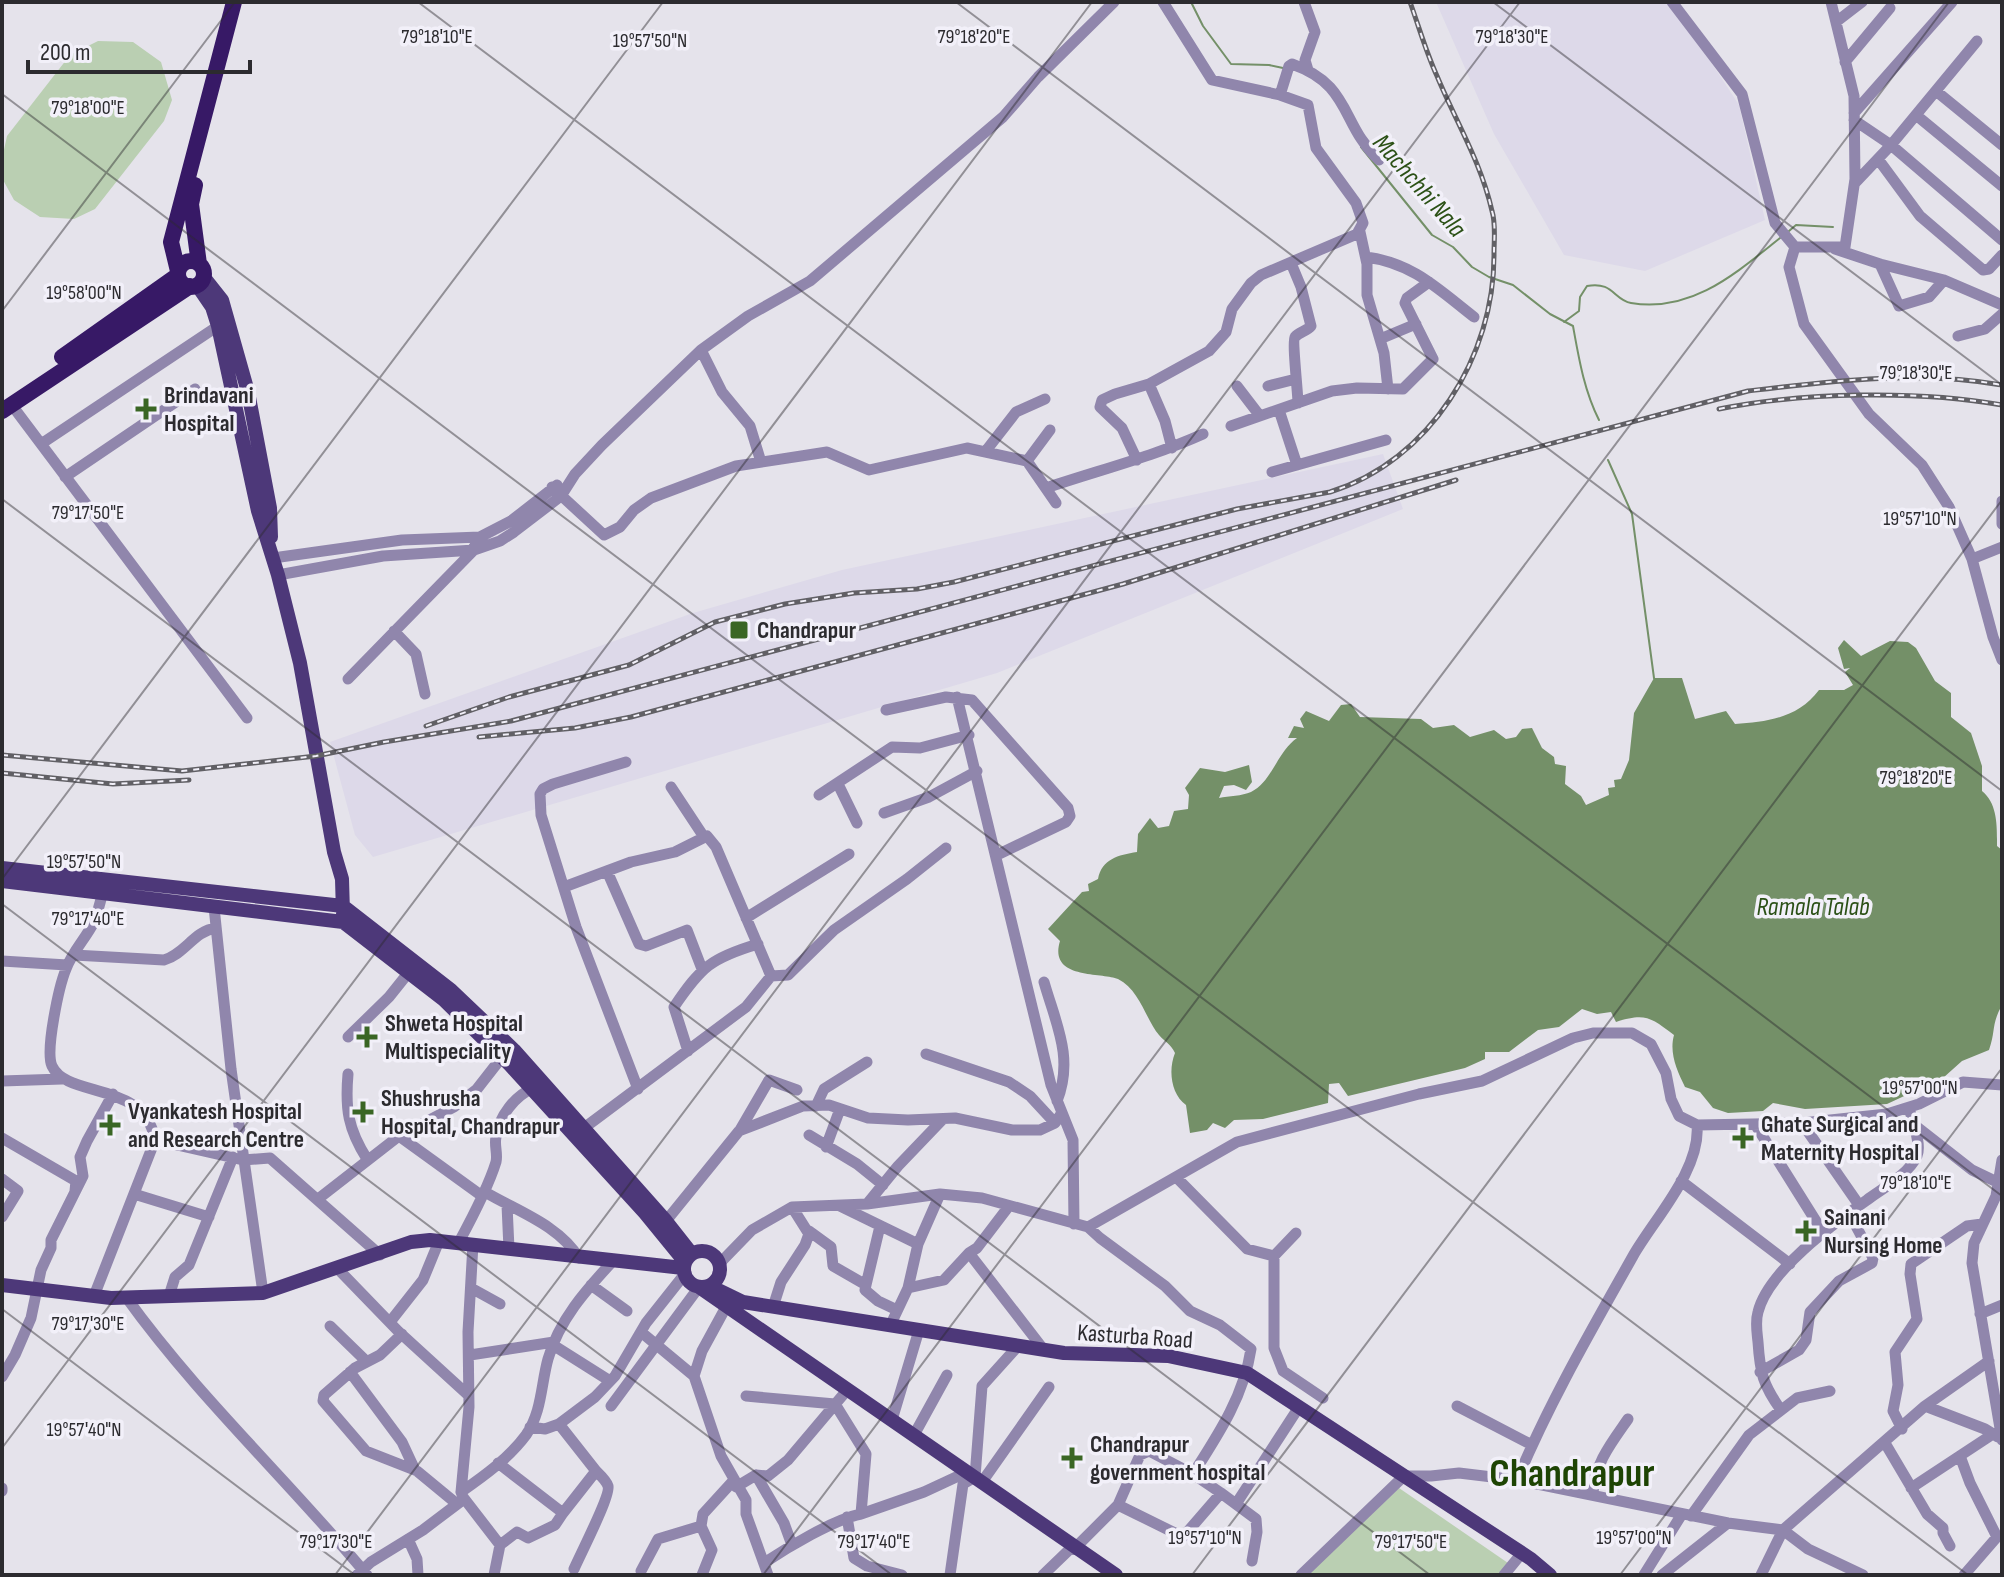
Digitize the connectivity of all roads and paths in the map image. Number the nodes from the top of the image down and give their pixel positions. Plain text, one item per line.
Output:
1 (234, 2) edge
2 (245, 2) edge
3 (1114, 2) edge
4 (1163, 2) edge
5 (1304, 2) edge
6 (1672, 2) edge
7 (1831, 2) edge
8 (1862, 2) edge
9 (1952, 2) edge
10 (1890, 8) dead end
11 (1836, 22) junction
12 (1977, 41) dead end
13 (1845, 62) junction
14 (1308, 70) junction
15 (1936, 91) junction
16 (1280, 95) junction
17 (1916, 115) junction
18 (1854, 117) junction
19 (1891, 145) junction
20 (2002, 145) edge
21 (1878, 159) junction
22 (1379, 160) dead end
23 (1855, 183) junction
24 (2002, 186) edge
25 (1360, 232) junction
26 (2002, 240) edge
27 (1795, 247) junction
28 (1831, 248) junction
29 (2002, 255) edge
30 (1366, 257) junction
31 (1291, 263) junction
32 (1880, 264) junction
33 (191, 276) junction
34 (1944, 280) junction
35 (1429, 282) junction
36 (2002, 305) edge
37 (2002, 314) edge
38 (1474, 317) dead end
39 (1416, 324) junction
40 (218, 326) junction
41 (1958, 336) dead end
42 (1380, 339) junction
43 (701, 350) junction
44 (1296, 379) junction
45 (1149, 384) junction
46 (1237, 386) dead end
47 (1268, 386) dead end
48 (195, 389) dead end
49 (1388, 389) junction
50 (1045, 399) dead end
51 (1298, 403) junction
52 (4, 407) edge
53 (1279, 410) junction
54 (1260, 416) junction
55 (1231, 426) dead end
56 (1050, 430) dead end
57 (1203, 434) dead end
58 (1386, 440) dead end
59 (41, 444) junction
60 (1172, 448) junction
61 (985, 452) junction
62 (1137, 460) junction
63 (1027, 461) junction
64 (761, 462) junction
65 (1297, 465) junction
66 (1272, 472) dead end
67 (65, 477) junction
68 (1046, 488) junction
69 (556, 492) junction
70 (2002, 502) edge
71 (1056, 503) dead end
72 (2002, 524) edge
73 (474, 544) junction
74 (2002, 547) edge
75 (272, 556) junction
76 (1972, 559) junction
77 (278, 575) junction
78 (394, 631) junction
79 (1997, 634) edge
80 (2002, 660) edge
81 (348, 679) dead end
82 (425, 694) dead end
83 (957, 697) junction
84 (886, 710) dead end
85 (247, 718) dead end
86 (969, 735) junction
87 (626, 762) dead end
88 (977, 771) junction
89 (838, 784) junction
90 (671, 787) dead end
91 (819, 795) dead end
92 (884, 813) dead end
93 (857, 823) dead end
94 (704, 837) junction
95 (946, 848) dead end
96 (849, 854) dead end
97 (997, 855) junction
98 (2, 868) edge
99 (607, 871) junction
100 (2, 881) edge
101 (564, 887) junction
102 (206, 891) junction
103 (103, 892) junction
104 (209, 907) junction
105 (337, 913) junction
106 (746, 918) junction
107 (216, 928) junction
108 (758, 944) junction
109 (70, 960) junction
110 (2, 961) edge
111 (702, 969) junction
112 (409, 972) junction
113 (771, 976) junction
114 (1044, 982) dead end
115 (348, 1037) dead end
116 (688, 1051) junction
117 (926, 1054) dead end
118 (502, 1057) junction
119 (867, 1062) dead end
120 (348, 1074) dead end
121 (62, 1079) junction
122 (2, 1081) edge
123 (2002, 1085) edge
124 (533, 1088) junction
125 (638, 1089) junction
126 (797, 1090) dead end
127 (113, 1094) junction
128 (1057, 1101) junction
129 (816, 1106) junction
130 (1909, 1108) junction
131 (840, 1109) junction
132 (1058, 1118) junction
133 (943, 1119) junction
134 (1802, 1123) junction
135 (1912, 1123) junction
136 (1755, 1124) junction
137 (1697, 1125) junction
138 (584, 1128) junction
139 (739, 1131) junction
140 (809, 1135) dead end
141 (399, 1136) junction
142 (2, 1138) edge
143 (155, 1140) junction
144 (826, 1147) junction
145 (238, 1158) junction
146 (367, 1159) junction
147 (2002, 1160) edge
148 (1176, 1177) junction
149 (2, 1179) edge
150 (1681, 1181) junction
151 (1997, 1182) junction
152 (883, 1185) junction
153 (75, 1191) junction
154 (134, 1194) junction
155 (483, 1194) junction
156 (940, 1194) junction
157 (318, 1199) junction
158 (867, 1204) junction
159 (507, 1205) junction
160 (839, 1205) junction
161 (1009, 1206) junction
162 (792, 1207) junction
163 (1991, 1207) junction
164 (1854, 1209) junction
165 (2002, 1214) edge
166 (2, 1217) edge
167 (209, 1217) junction
168 (666, 1221) junction
169 (1074, 1224) junction
170 (1982, 1224) junction
171 (880, 1226) junction
172 (1088, 1227) junction
173 (809, 1231) junction
174 (1296, 1233) dead end
175 (1824, 1234) junction
176 (439, 1241) junction
177 (466, 1243) junction
178 (918, 1244) junction
179 (509, 1249) junction
180 (969, 1253) junction
181 (380, 1255) junction
182 (1274, 1256) junction
183 (579, 1258) junction
184 (612, 1262) junction
185 (719, 1264) junction
186 (1790, 1264) junction
187 (686, 1265) junction
188 (337, 1268) junction
189 (2, 1285) edge
190 (591, 1285) junction
191 (866, 1285) junction
192 (704, 1286) junction
193 (38, 1288) junction
194 (471, 1288) junction
195 (908, 1288) junction
196 (263, 1293) junction
197 (94, 1296) junction
198 (169, 1296) junction
199 (126, 1297) junction
200 (500, 1304) dead end
201 (2002, 1305) edge
202 (726, 1307) junction
203 (773, 1307) junction
204 (897, 1310) junction
205 (627, 1311) dead end
206 (1980, 1314) junction
207 (390, 1322) junction
208 (330, 1326) dead end
209 (890, 1326) junction
210 (919, 1330) junction
211 (641, 1332) junction
212 (402, 1334) junction
213 (554, 1344) junction
214 (1018, 1346) junction
215 (656, 1347) junction
216 (1044, 1350) junction
217 (470, 1355) junction
218 (366, 1361) junction
219 (1989, 1361) junction
220 (3, 1372) edge
221 (350, 1372) junction
222 (1760, 1372) junction
223 (1247, 1373) junction
224 (947, 1375) dead end
225 (694, 1376) junction
226 (610, 1381) junction
227 (1049, 1387) dead end
228 (848, 1389) junction
229 (1830, 1391) dead end
230 (467, 1394) junction
231 (746, 1396) dead end
232 (1323, 1398) dead end
233 (835, 1404) junction
234 (611, 1406) dead end
235 (1457, 1406) dead end
236 (1925, 1406) junction
237 (1299, 1407) junction
238 (1781, 1410) junction
239 (1628, 1419) dead end
240 (892, 1420) junction
241 (559, 1424) junction
242 (530, 1427) junction
243 (1902, 1429) junction
244 (914, 1435) junction
245 (2000, 1438) edge
246 (1885, 1443) junction
247 (1532, 1445) junction
248 (1960, 1456) junction
249 (498, 1463) junction
250 (415, 1470) junction
251 (596, 1471) junction
252 (1193, 1474) junction
253 (756, 1475) junction
254 (1404, 1476) junction
255 (975, 1477) junction
256 (1517, 1480) junction
257 (735, 1484) junction
258 (1911, 1488) junction
259 (1221, 1493) junction
260 (1593, 1494) junction
261 (460, 1498) junction
262 (1236, 1504) junction
263 (1118, 1505) junction
264 (563, 1513) junction
265 (861, 1514) junction
266 (1686, 1515) junction
267 (847, 1517) junction
268 (1996, 1522) edge
269 (1728, 1523) junction
270 (701, 1526) junction
271 (1783, 1530) junction
272 (408, 1539) junction
273 (500, 1545) junction
274 (792, 1545) junction
275 (1950, 1546) dead end
276 (1078, 1549) junction
277 (1522, 1553) junction
278 (1252, 1561) dead end
279 (764, 1563) junction
280 (574, 1569) dead end
281 (1764, 1570) edge
282 (641, 1571) dead end
283 (362, 1573) edge
284 (418, 1575) edge
285 (494, 1575) edge
286 (702, 1575) edge
287 (768, 1575) edge
288 (902, 1575) edge
289 (950, 1575) edge
290 (1043, 1575) edge
291 (1116, 1575) edge
292 (1301, 1575) edge
293 (1504, 1575) edge
294 (1550, 1575) edge
295 (1644, 1575) edge
296 (1662, 1575) edge
297 (1775, 1575) edge
298 (1863, 1575) edge
299 (1964, 1575) edge

1 - 33 highway
2 - 33 highway
3 - 43 street
4 - 16 street
5 - 14 street
6 - 27 street
7 - 11 street
8 - 11 street
9 - 18 street
10 - 13 street
11 - 13 street
12 - 15 street
13 - 18 street
14 - 16 street
14 - 22 street
15 - 17 street
15 - 20 street
16 - 25 street
17 - 19 street
17 - 24 street
18 - 19 street
18 - 23 street
19 - 21 street
19 - 26 street
21 - 23 street
21 - 29 street
23 - 28 street
25 - 30 street
25 - 31 street
27 - 28 street
27 - 76 street
28 - 32 street
30 - 35 street
30 - 42 street
31 - 44 street
31 - 45 street
32 - 34 street
32 - 34 street
33 - 40 main road
33 - 52 highway
33 - 75 main road
34 - 36 street
35 - 38 street
35 - 39 street
37 - 41 street
39 - 42 street
39 - 49 street
40 - 59 street
40 - 75 main road
42 - 49 street
43 - 64 street
43 - 69 street
44 - 47 street
44 - 51 street
45 - 60 street
45 - 62 street
46 - 54 street
48 - 67 street
49 - 51 street
50 - 61 street
51 - 53 street
52 - 59 street
53 - 54 street
53 - 65 street
54 - 55 street
56 - 63 street
57 - 60 street
58 - 65 street
59 - 67 street
60 - 62 street
61 - 63 street
61 - 64 street
62 - 68 street
63 - 68 street
64 - 69 street
65 - 66 street
67 - 85 street
68 - 71 street
69 - 73 street
70 - 72 street
73 - 75 street
73 - 77 street
73 - 78 street
74 - 76 street
75 - 77 main road
76 - 79 street
77 - 105 main road
78 - 81 street
78 - 82 street
79 - 80 street
83 - 84 street
83 - 86 street
83 - 97 street
86 - 88 street
86 - 89 street
87 - 101 street
88 - 92 street
88 - 97 street
89 - 91 street
89 - 93 street
90 - 94 street
94 - 99 street
94 - 106 street
95 - 113 street
96 - 106 street
97 - 128 street
98 - 102 main road
99 - 101 street
99 - 111 street
100 - 103 main road
101 - 125 street
102 - 104 main road
102 - 105 main road
103 - 104 main road
103 - 109 street
104 - 105 main road
104 - 107 street
105 - 112 main road
105 - 138 main road
106 - 108 street
107 - 109 street
107 - 145 street
108 - 111 street
108 - 113 street
109 - 110 street
109 - 121 street
111 - 116 street
112 - 115 street
112 - 118 main road
113 - 116 street
114 - 128 street
116 - 125 street
117 - 132 street
118 - 124 main road
118 - 141 street
119 - 129 street
120 - 146 street
121 - 122 street
121 - 127 street
123 - 130 street
124 - 155 street
124 - 187 main road
125 - 138 street
126 - 139 street
127 - 143 street
127 - 153 street
128 - 132 street
129 - 131 street
129 - 139 street
130 - 134 street
130 - 135 street
131 - 133 street
131 - 144 street
132 - 133 street
132 - 169 street
133 - 152 street
134 - 136 street
134 - 164 street
135 - 151 street
135 - 164 street
136 - 137 street
136 - 175 street
137 - 148 street
137 - 150 street
138 - 168 main road
139 - 168 street
140 - 144 street
141 - 146 street
141 - 155 street
142 - 153 street
143 - 145 street
143 - 154 street
144 - 152 street
145 - 157 street
145 - 167 street
145 - 196 street
146 - 157 street
147 - 151 street
148 - 172 street
148 - 182 street
149 - 166 street
150 - 186 street
150 - 247 street
151 - 163 street
152 - 158 street
153 - 193 street
154 - 167 street
154 - 197 street
155 - 159 street
155 - 177 street
156 - 158 street
156 - 161 street
156 - 178 street
157 - 181 street
158 - 160 street
159 - 179 street
159 - 183 street
160 - 162 street
160 - 171 street
161 - 169 street
161 - 180 street
162 - 173 street
162 - 185 street
163 - 165 street
163 - 170 street
164 - 175 street
164 - 222 street
167 - 198 street
168 - 187 main road
169 - 172 street
170 - 206 street
170 - 243 street
171 - 178 street
171 - 191 street
172 - 223 street
173 - 191 street
173 - 203 street
174 - 182 street
175 - 186 street
176 - 177 main road
176 - 181 main road
176 - 207 street
177 - 179 main road
177 - 194 street
178 - 195 street
179 - 183 main road
180 - 195 street
180 - 216 street
181 - 188 main road
182 - 232 street
183 - 184 main road
184 - 187 main road
184 - 190 street
185 - 187 main road
185 - 192 main road
186 - 222 street
187 - 192 main road
187 - 211 street
188 - 196 main road
188 - 207 street
189 - 193 main road
190 - 205 street
190 - 213 street
191 - 204 street
192 - 202 main road
192 - 203 main road, Kasturba Road
192 - 215 street
193 - 197 main road
193 - 220 street
194 - 200 street
194 - 217 street
195 - 204 street
196 - 198 main road
197 - 199 main road
198 - 199 main road
199 - 283 street
201 - 206 street
202 - 225 street
202 - 228 main road
203 - 209 main road, Kasturba Road
204 - 209 street
206 - 219 street
207 - 212 street
208 - 218 street
209 - 210 main road, Kasturba Road
210 - 214 main road, Kasturba Road
210 - 240 street
211 - 215 street
211 - 226 street
212 - 218 street
212 - 230 street
213 - 217 street
213 - 226 street
213 - 242 street
214 - 216 main road, Kasturba Road
214 - 255 street
215 - 225 street
215 - 234 street
216 - 223 main road, Kasturba Road
217 - 230 street
218 - 221 street
219 - 236 street
219 - 245 street
221 - 250 street
221 - 250 street
222 - 238 street
223 - 237 main road, Kasturba Road
223 - 252 street
224 - 244 street
225 - 257 street
226 - 241 street
227 - 255 street
228 - 233 street
228 - 240 main road
229 - 238 street
230 - 261 street
231 - 233 street
233 - 253 street
233 - 265 street
235 - 247 street
236 - 243 street
236 - 245 street
237 - 254 main road, Kasturba Road
237 - 262 street
238 - 266 street
239 - 260 street
240 - 244 main road
241 - 242 street
241 - 251 street
242 - 249 street
243 - 246 street
244 - 255 main road
245 - 248 street
246 - 258 street
246 - 271 street
247 - 256 street
248 - 258 street
248 - 268 street
249 - 261 street
249 - 264 street
250 - 261 street
251 - 264 street
251 - 280 street
252 - 259 street
252 - 263 street
253 - 257 street
253 - 274 street
254 - 256 street
254 - 277 main road, Kasturba Road
254 - 292 street
255 - 265 street
255 - 276 main road
255 - 289 street
256 - 260 street
257 - 270 street
257 - 279 street
258 - 275 street
259 - 262 street
259 - 263 street
260 - 266 street
261 - 272 street
261 - 273 street
262 - 278 street
263 - 276 street
264 - 273 street
265 - 267 street
266 - 269 street
266 - 295 street
267 - 274 street
267 - 288 street
268 - 299 street
269 - 271 street
269 - 296 street
270 - 282 street
270 - 286 street
271 - 281 street
271 - 298 street
272 - 283 street
272 - 284 street
273 - 285 street
274 - 279 street
276 - 290 street
276 - 291 main road
277 - 293 street
277 - 294 main road, Kasturba Road
279 - 287 street
281 - 297 street

